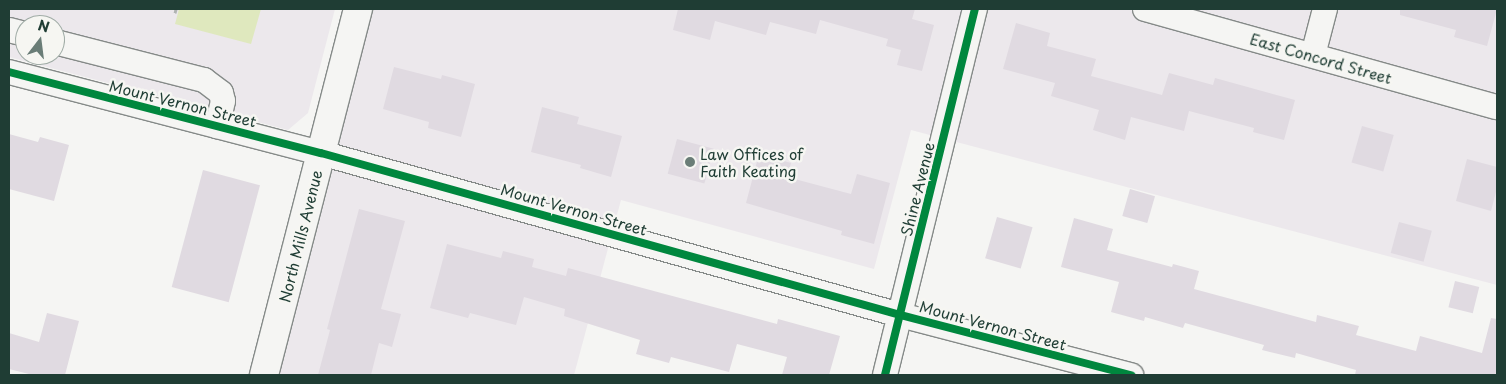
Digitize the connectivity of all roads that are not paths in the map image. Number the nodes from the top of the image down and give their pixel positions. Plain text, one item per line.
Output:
1 (358, 9) edge
2 (975, 9) edge
3 (1145, 9) edge
4 (1325, 9) edge
5 (65, 45) edge
6 (1312, 55) junction
7 (9, 72) edge
8 (1497, 107) edge
9 (217, 126) junction
10 (321, 153) junction
11 (900, 315) junction
12 (264, 375) edge
13 (885, 375) edge
14 (1131, 375) edge

1 - 10 main road, North Mills Avenue
2 - 11 street, Shine Avenue
3 - 6 street, East Concord Street
4 - 6 street
5 - 9 street
6 - 8 street, East Concord Street
7 - 9 street, Mount Vernon Street
9 - 10 street, Mount Vernon Street
10 - 11 street, Mount Vernon Street
10 - 12 main road, North Mills Avenue
11 - 13 street, Shine Avenue
11 - 14 street, Mount Vernon Street

